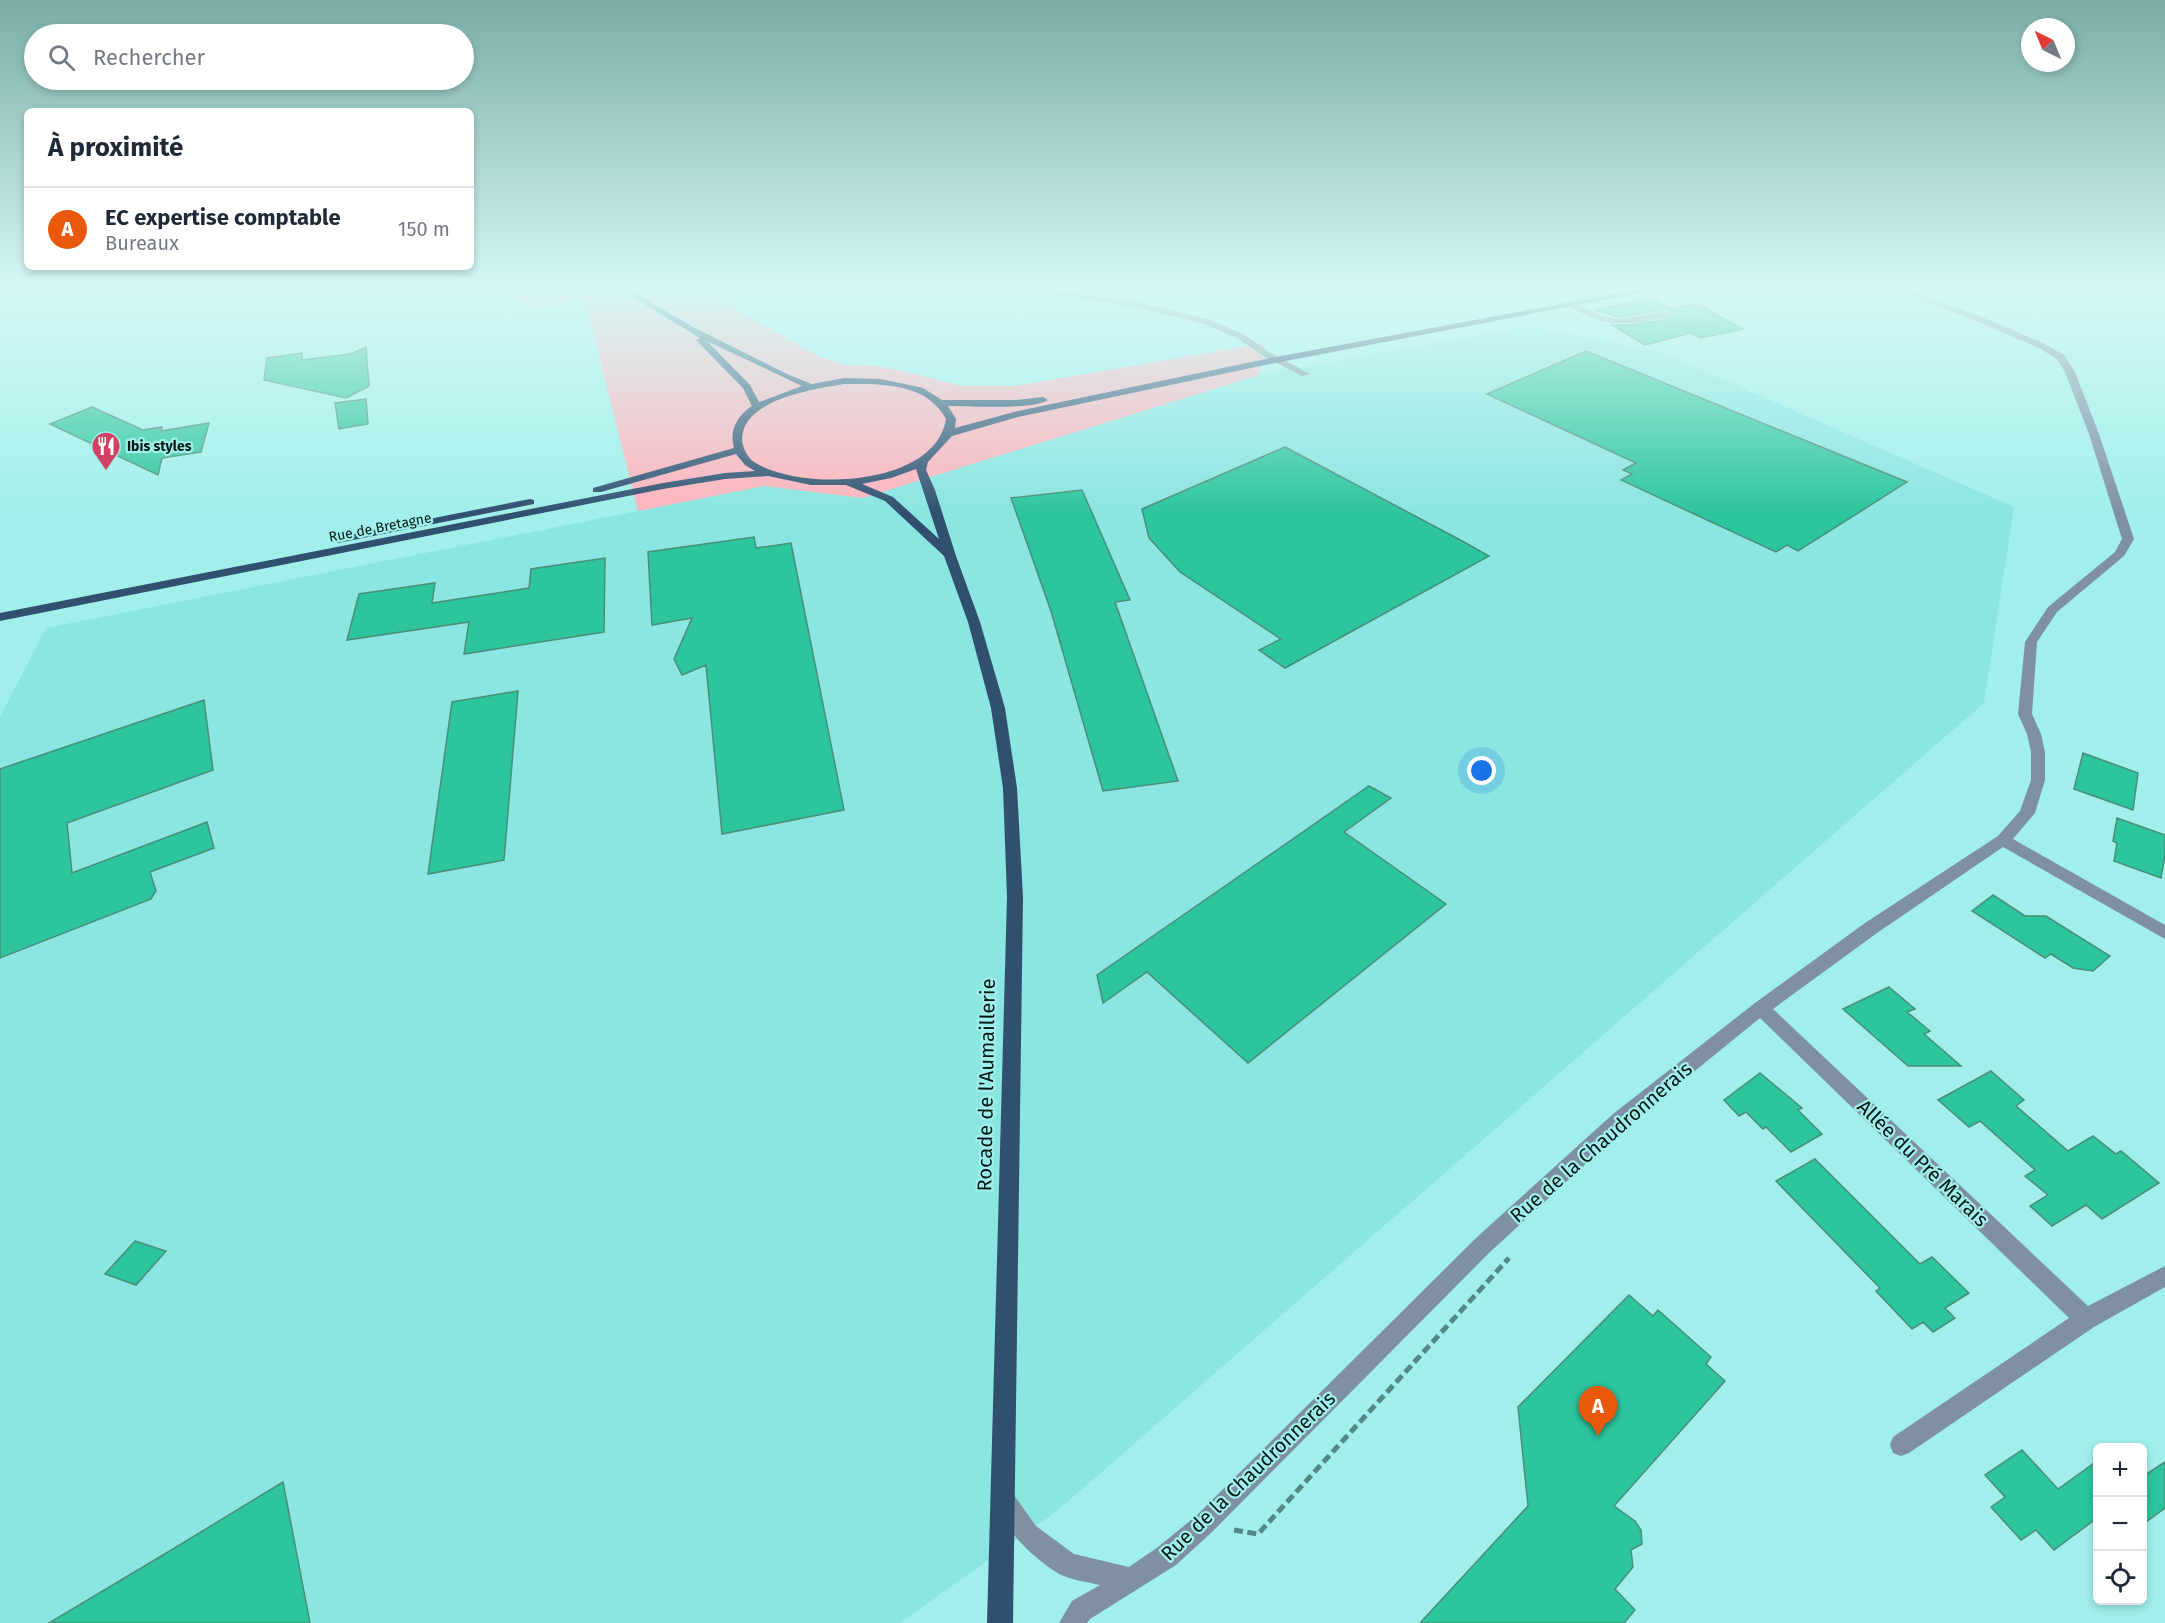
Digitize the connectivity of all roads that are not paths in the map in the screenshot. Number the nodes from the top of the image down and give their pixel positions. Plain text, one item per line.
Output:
1 (723, 363) edge
2 (757, 363) edge
3 (1259, 363) edge
4 (1284, 363) edge
5 (2064, 363) edge
6 (1305, 374) dead end
7 (1197, 376) junction
8 (810, 386) junction
9 (941, 403) junction
10 (757, 407) junction
11 (948, 434) junction
12 (738, 450) junction
13 (923, 460) junction
14 (768, 473) junction
15 (849, 482) junction
16 (950, 555) junction
17 (0, 608) edge
18 (0, 617) edge
19 (2003, 840) junction
20 (2165, 933) edge
21 (1761, 1008) junction
22 (2165, 1276) edge
23 (2086, 1319) junction
24 (1901, 1445) dead end
25 (1003, 1499) junction
26 (1131, 1581) junction
27 (1000, 1623) edge
28 (1072, 1623) edge

1 - 10 main road
2 - 8 main road
3 - 7 main road
4 - 6 street
5 - 19 street, Rue de la Chaudronnerais
7 - 9 main road
7 - 11 main road
8 - 9 main road
8 - 10 main road
9 - 11 main road
10 - 12 main road
11 - 13 main road
12 - 14 main road
12 - 17 main road, Rue de Bretagne
13 - 15 main road
13 - 16 main road, Rocade de l'Aumaillerie
14 - 15 main road
14 - 18 main road, Rue de Bretagne
15 - 16 main road, Rocade de l'Aumaillerie
16 - 25 main road, Rocade de l'Aumaillerie
19 - 20 street
19 - 21 street, Rue de la Chaudronnerais
21 - 23 street, Allée du Pré Marais
21 - 26 street, Rue de la Chaudronnerais
22 - 23 street
23 - 24 street
25 - 26 street
25 - 27 main road, Rocade de l'Aumaillerie
26 - 28 street, Rue de la Chaudronnerais

